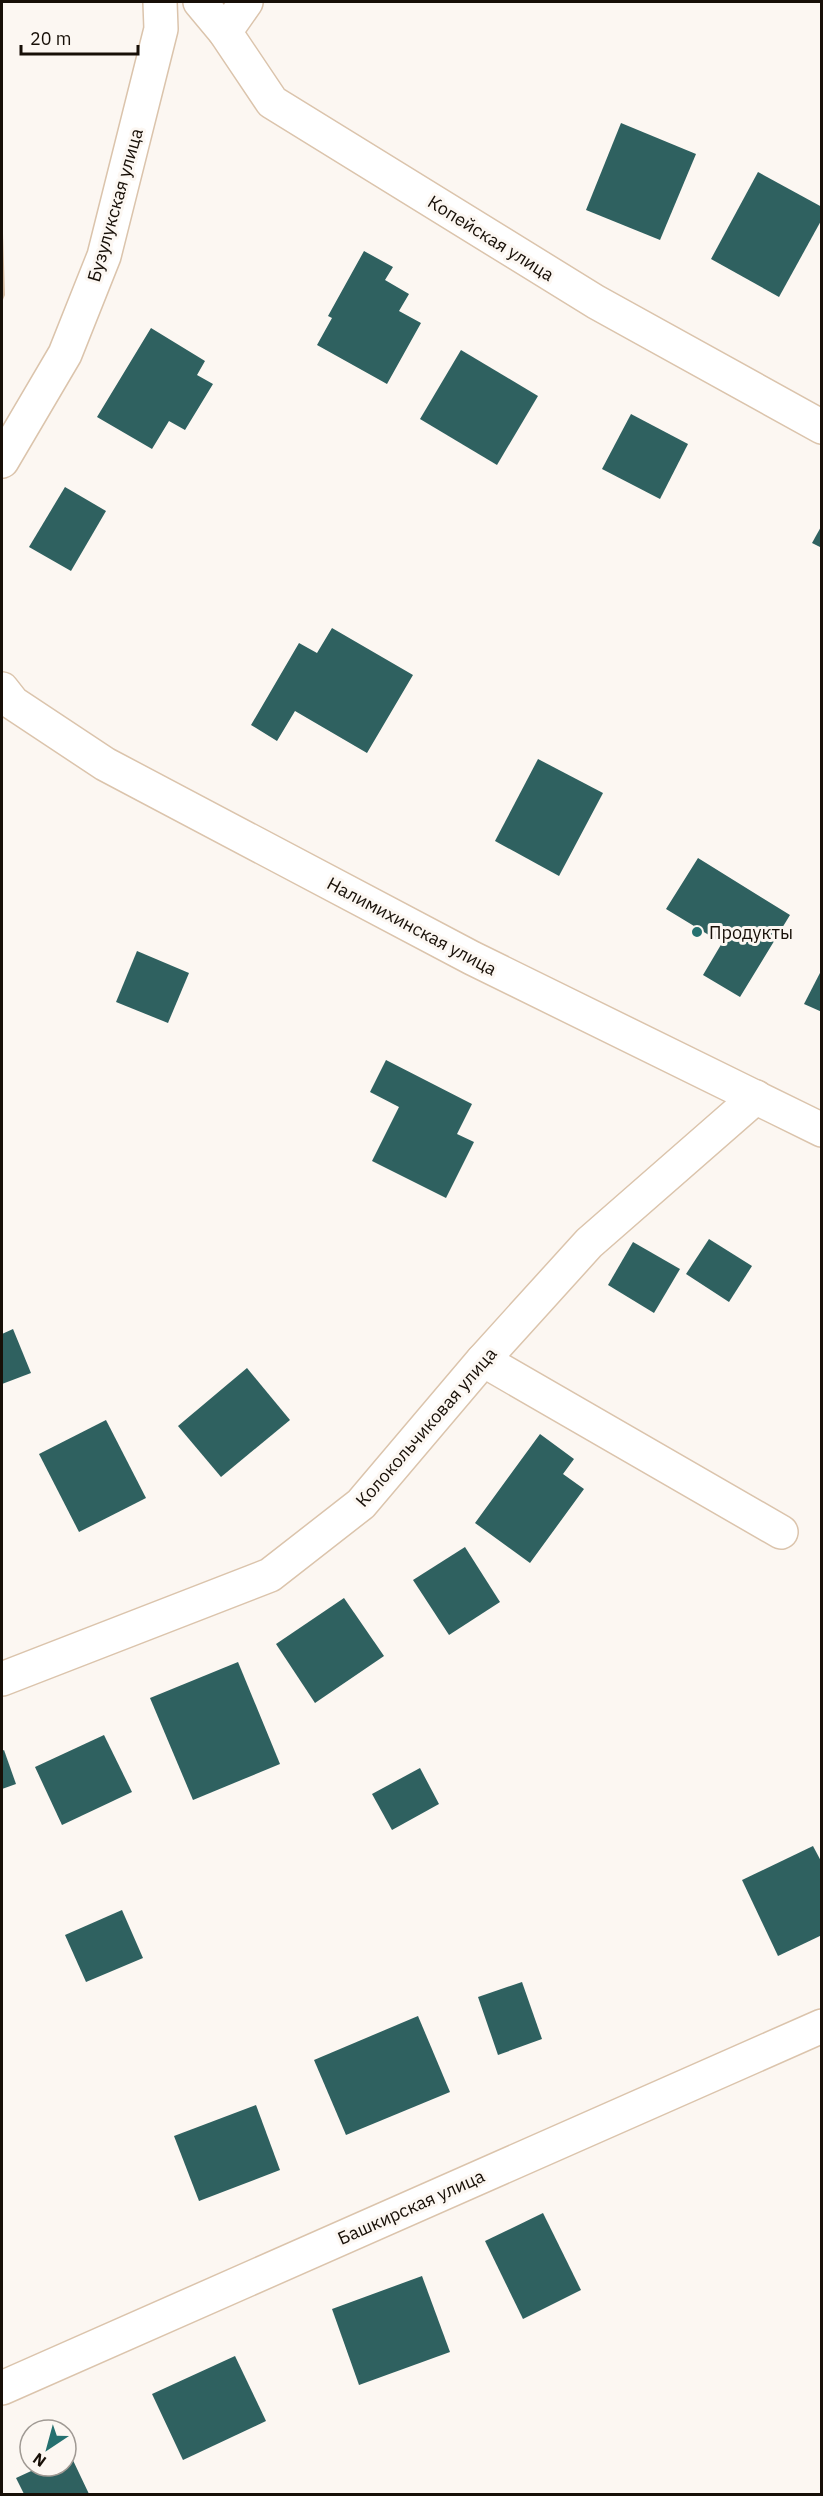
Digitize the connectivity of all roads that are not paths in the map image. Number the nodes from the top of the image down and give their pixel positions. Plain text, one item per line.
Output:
1 (160, 2) edge
2 (200, 2) edge
3 (246, 2) edge
4 (225, 32) junction
5 (822, 427) edge
6 (2, 461) edge
7 (7, 696) edge
8 (756, 1097) junction
9 (822, 1131) edge
10 (483, 1359) junction
11 (782, 1532) dead end
12 (2, 1679) edge
13 (822, 2026) edge
14 (2, 2388) edge

1 - 6 street, Бузулукская улица
2 - 4 street, Копейская улица
3 - 4 street
4 - 5 street, Копейская улица
7 - 8 street, Налимихинская улица
8 - 9 street, Налимихинская улица
8 - 10 street, Колокольчиковая улица
10 - 11 street
10 - 12 street, Колокольчиковая улица
13 - 14 street, Башкирская улица

